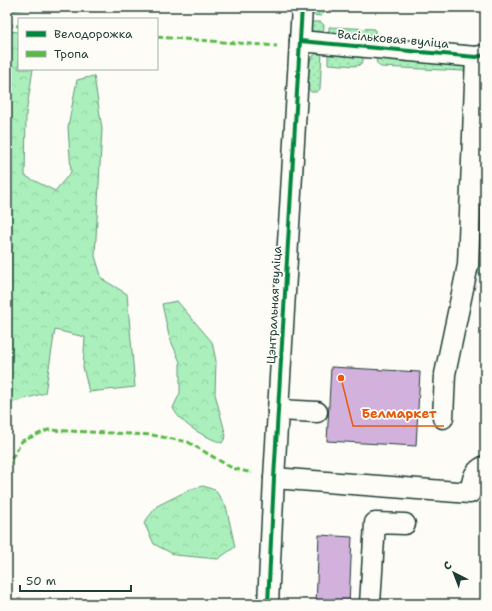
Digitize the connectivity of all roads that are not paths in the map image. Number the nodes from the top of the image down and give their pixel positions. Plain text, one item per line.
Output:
1 (302, 7) edge
2 (300, 41) junction
3 (481, 56) edge
4 (278, 410) junction
5 (317, 412) dead end
6 (443, 418) dead end
7 (485, 466) edge
8 (274, 478) junction
9 (404, 524) dead end
10 (268, 604) edge
11 (370, 604) edge

1 - 2 street, Цэнтральная вуліца
2 - 3 street, Васільковая вуліца
2 - 4 street, Цэнтральная вуліца
3 - 6 street
4 - 5 street
4 - 8 street, Цэнтральная вуліца
7 - 8 street
8 - 10 street, Цэнтральная вуліца
9 - 11 street

